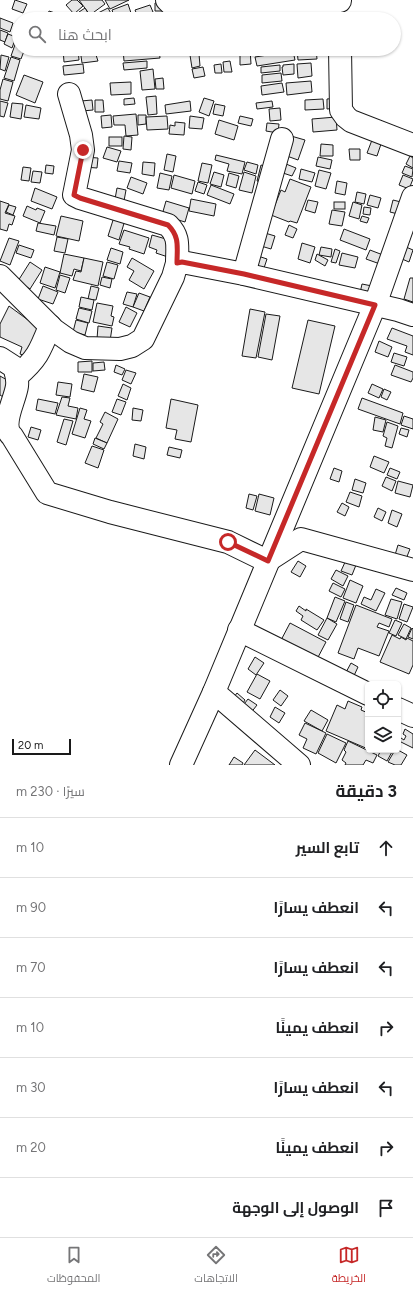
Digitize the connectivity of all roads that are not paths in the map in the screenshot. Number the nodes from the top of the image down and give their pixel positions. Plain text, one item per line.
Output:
1 (167, 0) edge
2 (246, 3) edge
3 (340, 7) edge
4 (340, 56) edge
5 (69, 94) dead end
6 (282, 139) dead end
7 (413, 145) edge
8 (413, 197) edge
9 (177, 263) junction
10 (244, 274) junction
11 (0, 276) edge
12 (375, 305) junction
13 (413, 315) edge
14 (50, 326) junction
15 (0, 358) edge
16 (17, 376) junction
17 (268, 561) junction
18 (412, 566) edge
19 (239, 630) junction
20 (214, 692) junction
21 (365, 693) edge
22 (401, 710) edge
23 (413, 716) edge
24 (180, 765) edge
25 (299, 765) edge

1 - 2 street
2 - 3 street
4 - 7 street
5 - 9 street
6 - 10 street
8 - 12 street
9 - 10 street
9 - 14 street
10 - 12 street
11 - 14 street
12 - 13 street
12 - 17 street
14 - 16 street
15 - 16 street
16 - 17 street
17 - 18 street
17 - 19 street
19 - 20 street
19 - 21 street
20 - 24 street
20 - 25 street
22 - 23 street

